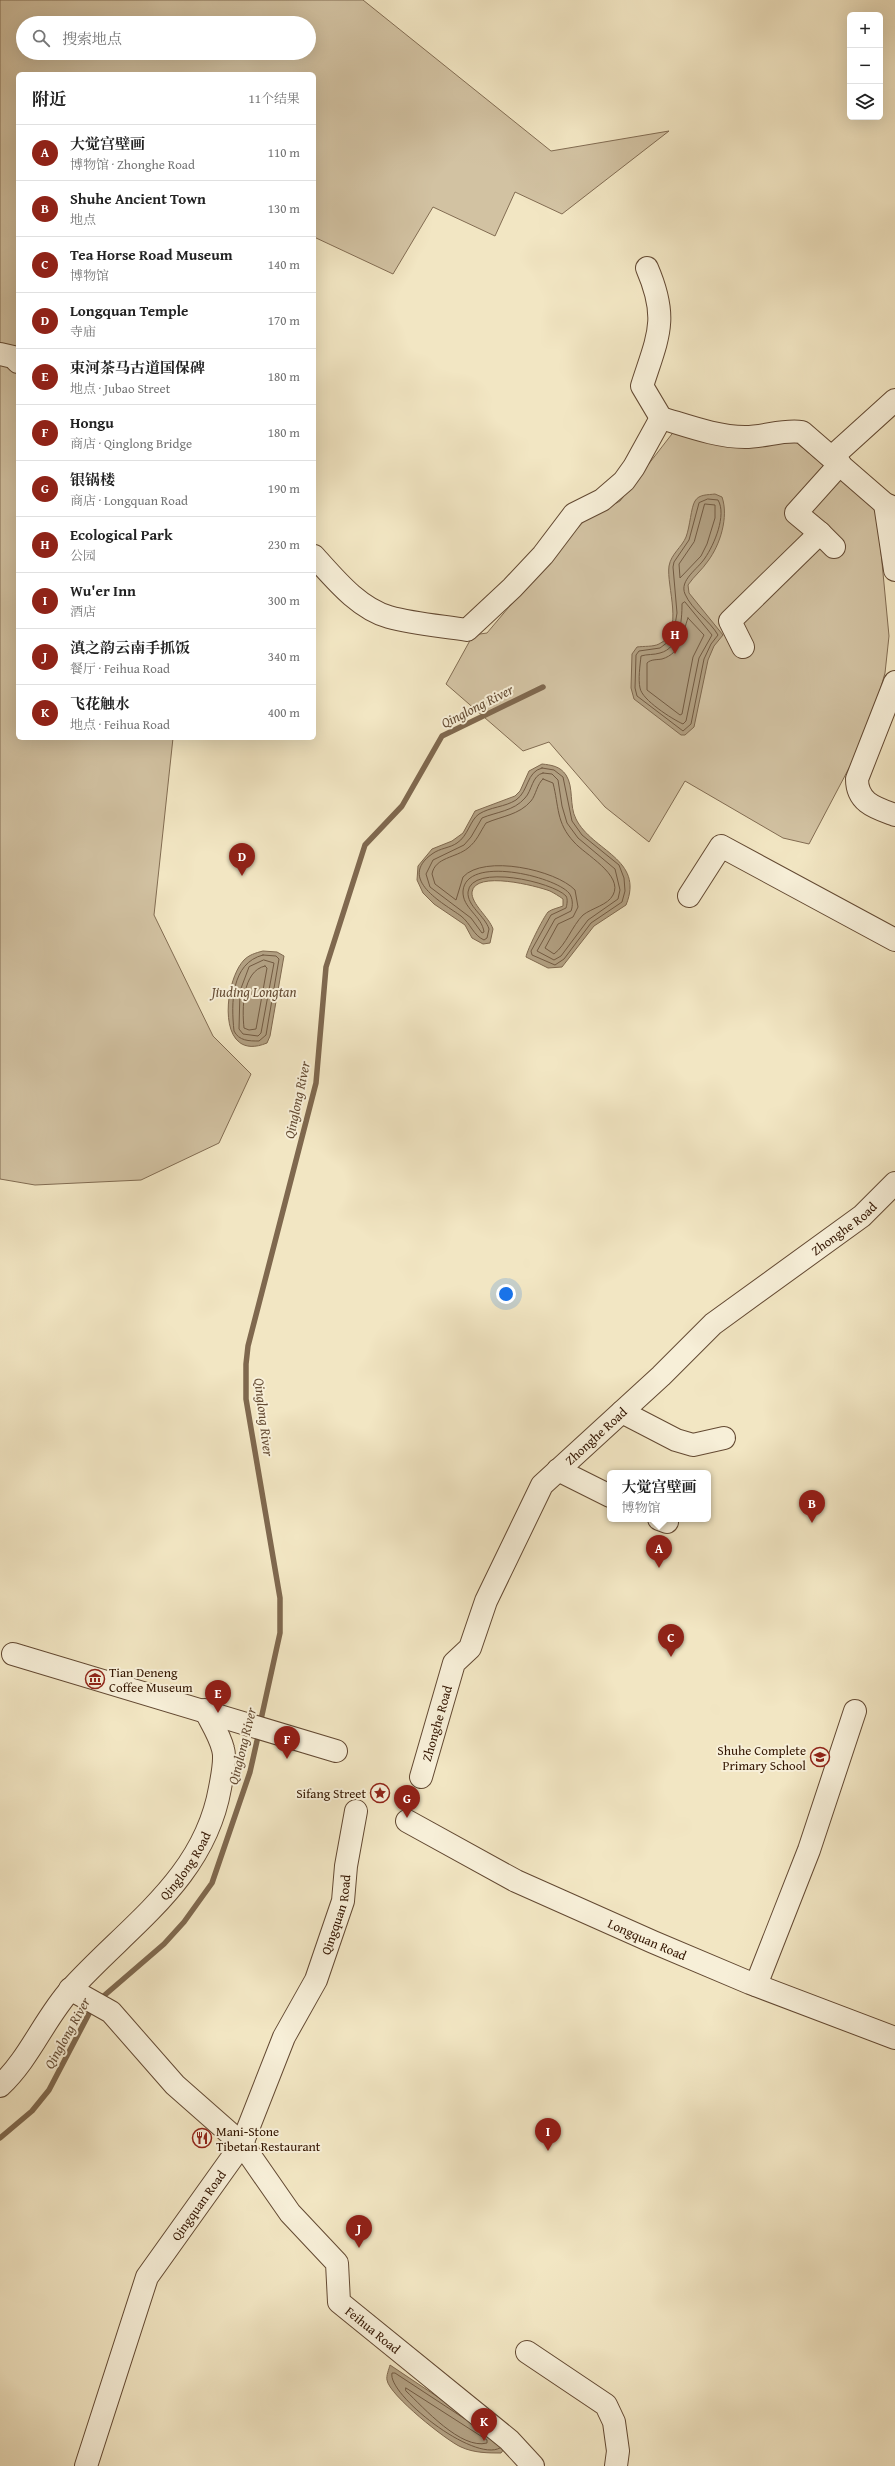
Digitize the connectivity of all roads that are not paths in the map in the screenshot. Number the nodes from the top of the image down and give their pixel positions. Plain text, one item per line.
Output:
1 (647, 268) dead end
2 (0, 354) edge
3 (16, 360) edge
4 (895, 400) edge
5 (661, 418) junction
6 (836, 460) junction
7 (890, 506) edge
8 (316, 558) edge
9 (895, 570) edge
10 (743, 647) dead end
11 (895, 682) edge
12 (895, 815) edge
13 (689, 896) dead end
14 (895, 940) edge
15 (895, 1183) edge
16 (622, 1412) junction
17 (724, 1438) dead end
18 (558, 1470) junction
19 (607, 1494) edge
20 (13, 1654) dead end
21 (855, 1711) dead end
22 (212, 1713) junction
23 (336, 1751) dead end
24 (421, 1777) dead end
25 (356, 1811) dead end
26 (407, 1821) dead end
27 (756, 1985) junction
28 (78, 1993) junction
29 (895, 2038) edge
30 (0, 2086) edge
31 (242, 2144) junction
32 (527, 2352) dead end
33 (86, 2466) edge
34 (533, 2466) edge
35 (616, 2466) edge

1 - 5 street
2 - 3 street
4 - 6 street
5 - 6 street
5 - 8 street
6 - 7 street
6 - 10 street
7 - 9 street
11 - 12 street
13 - 14 street
15 - 16 street, Zhonghe Road
16 - 17 street
16 - 18 street, Zhonghe Road
18 - 19 street
18 - 24 street, Zhonghe Road
20 - 22 street
21 - 27 street
22 - 23 street
22 - 28 street, Qinglong Road
25 - 31 street, Qingquan Road
26 - 27 street, Longquan Road
27 - 29 street, Longquan Road
28 - 30 street, Qinglong Road
28 - 31 street, Feihua Road
31 - 33 street, Qingquan Road
31 - 34 street, Feihua Road
32 - 35 street

